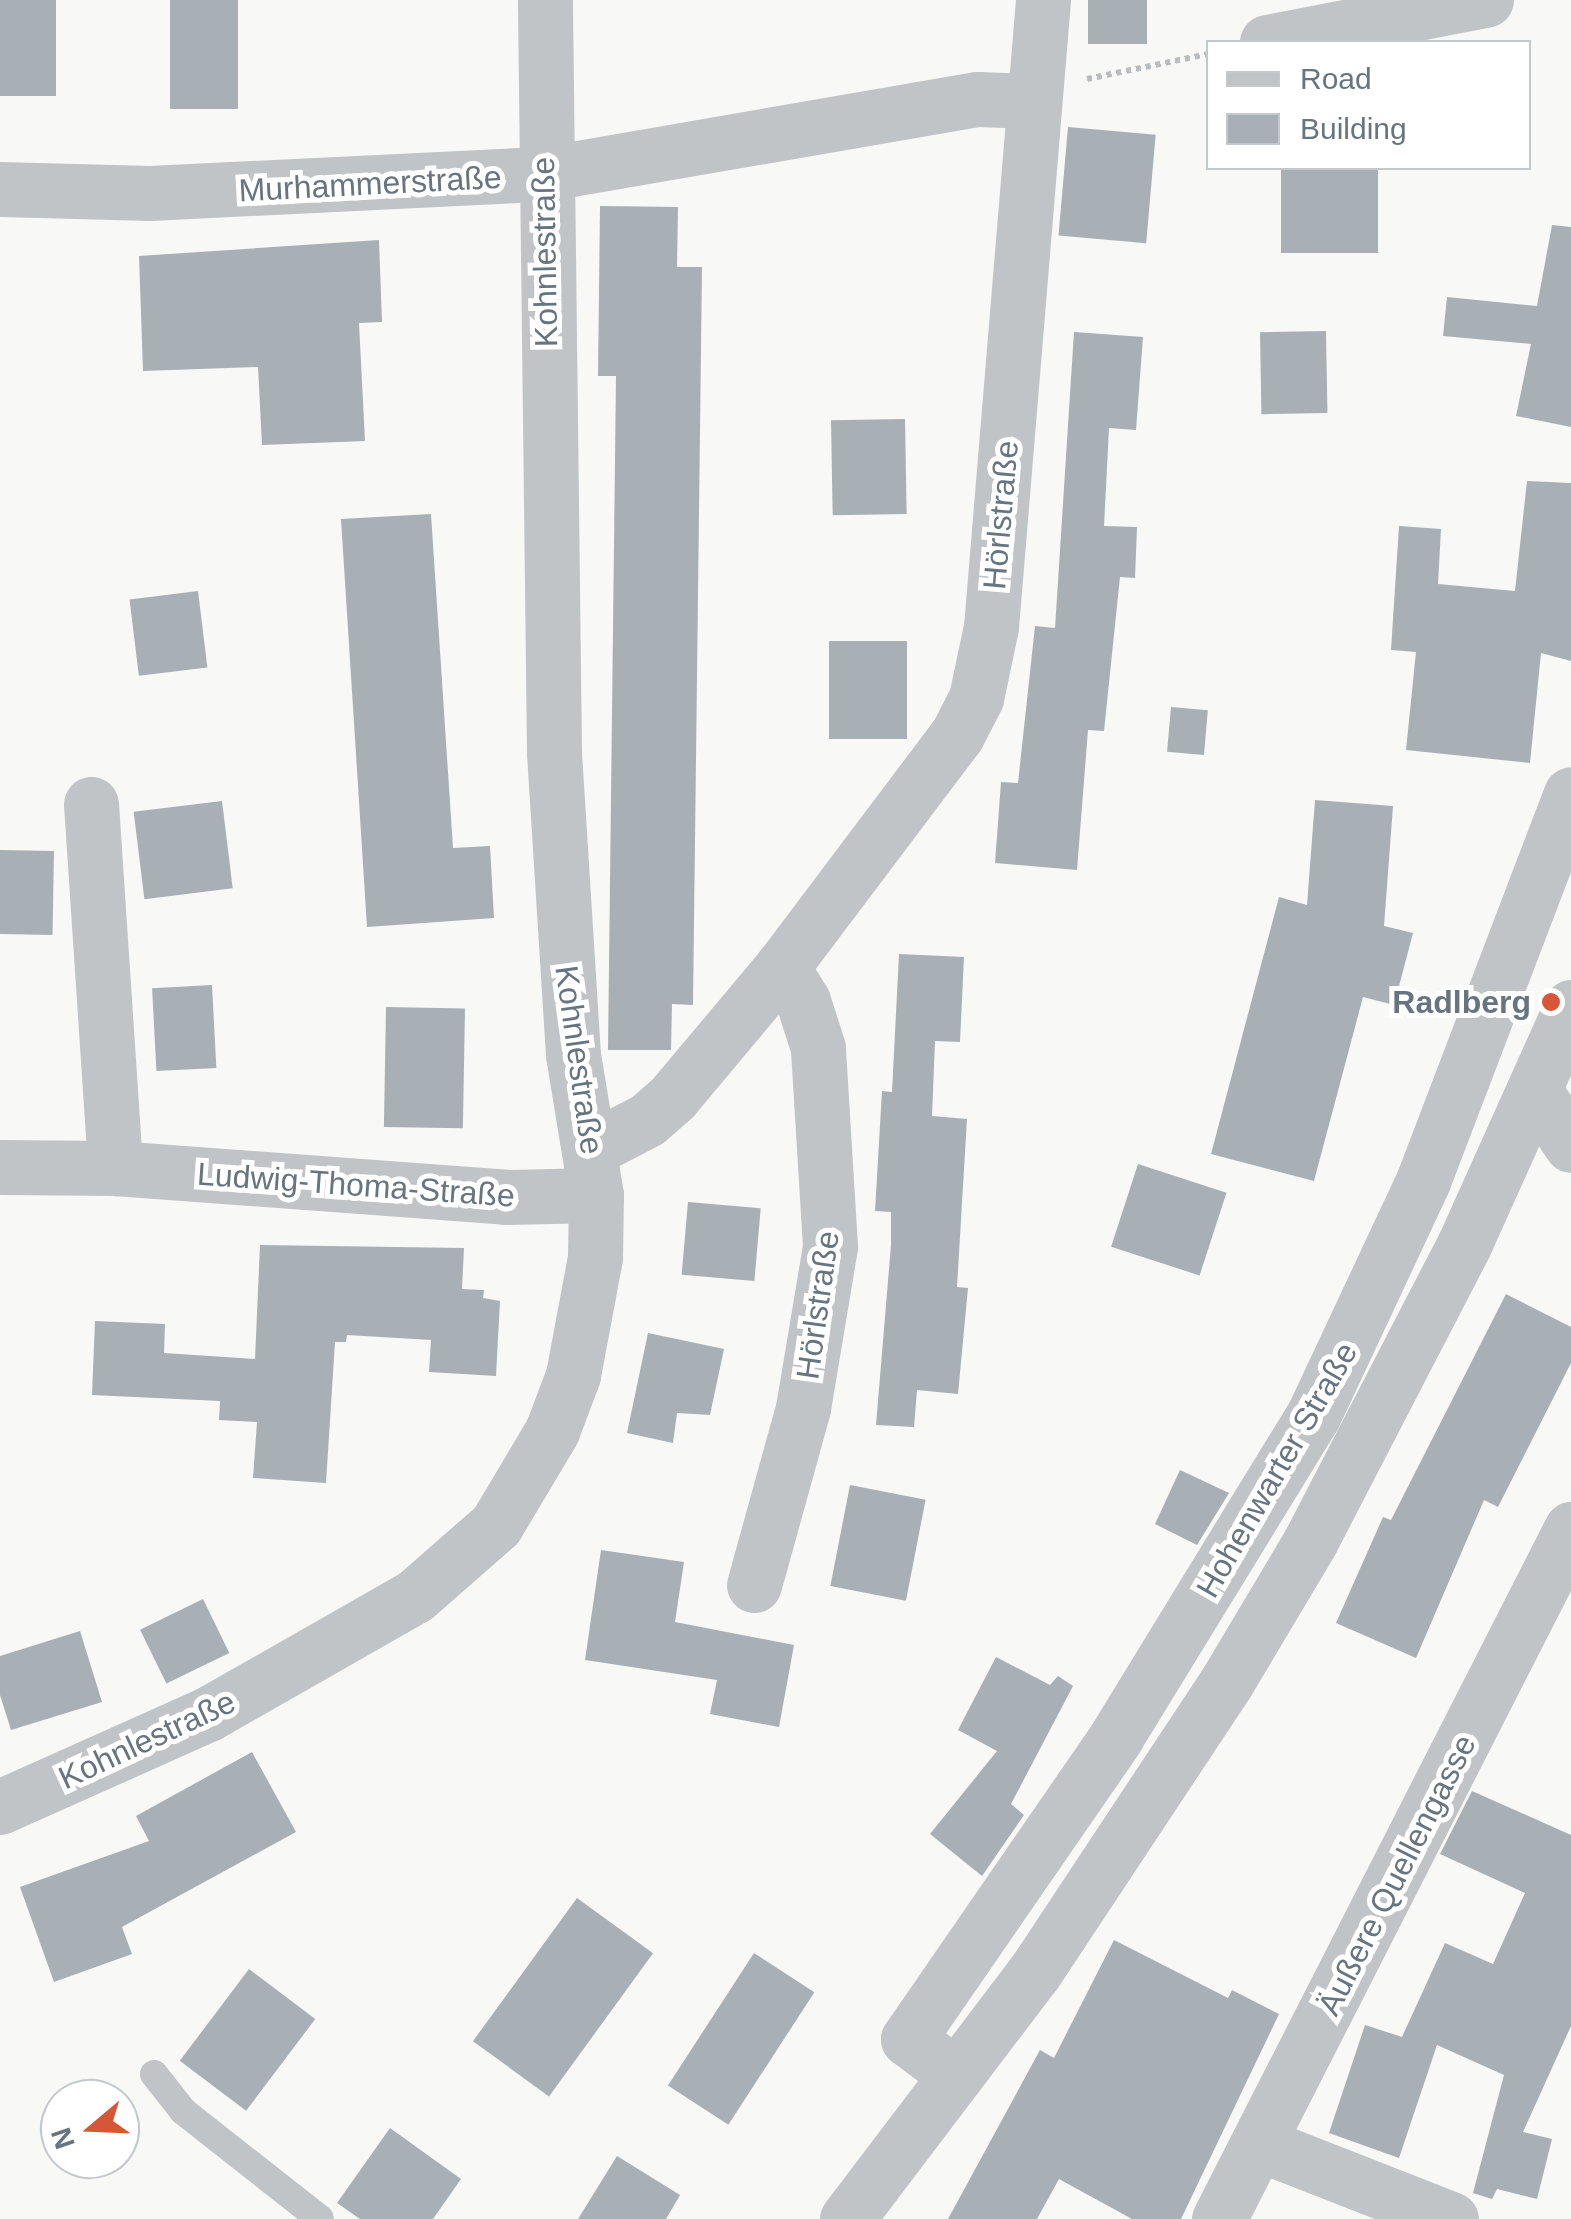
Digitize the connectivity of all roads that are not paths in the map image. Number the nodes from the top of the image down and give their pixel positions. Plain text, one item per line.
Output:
1 (545, 0) edge
2 (1043, 0) edge
3 (1486, 0) edge
4 (1277, 40) edge
5 (1034, 95) junction
6 (543, 174) junction
7 (0, 189) edge
8 (1571, 794) edge
9 (91, 804) dead end
10 (782, 966) junction
11 (1571, 1007) edge
12 (1534, 1090) junction
13 (1571, 1145) edge
14 (0, 1167) edge
15 (115, 1168) junction
16 (594, 1172) junction
17 (1571, 1529) edge
18 (754, 1585) dead end
19 (0, 1807) edge
20 (154, 2074) dead end
21 (956, 2075) junction
22 (1262, 2145) junction
23 (320, 2219) edge
24 (847, 2219) edge
25 (1219, 2219) edge
26 (1451, 2219) edge

1 - 6 street, Kohnlestraße
2 - 5 street, Hörlstraße
3 - 4 street
5 - 6 street, Murhammerstraße
5 - 10 street, Hörlstraße
6 - 7 street, Murhammerstraße
6 - 16 street, Kohnlestraße
8 - 21 street, Hohenwarter Straße
9 - 15 street
10 - 16 street, Hörlstraße
10 - 18 street, Hörlstraße
11 - 12 street, Hohenwarter Straße
12 - 13 street
12 - 21 street, Hohenwarter Straße
14 - 15 street, Ludwig-Thoma-Straße
15 - 16 street, Ludwig-Thoma-Straße
16 - 19 street, Kohnlestraße
17 - 22 street, Äußere Quellengasse
20 - 23 lane
21 - 24 street, Hohenwarter Straße
22 - 25 street, Äußere Quellengasse
22 - 26 street

